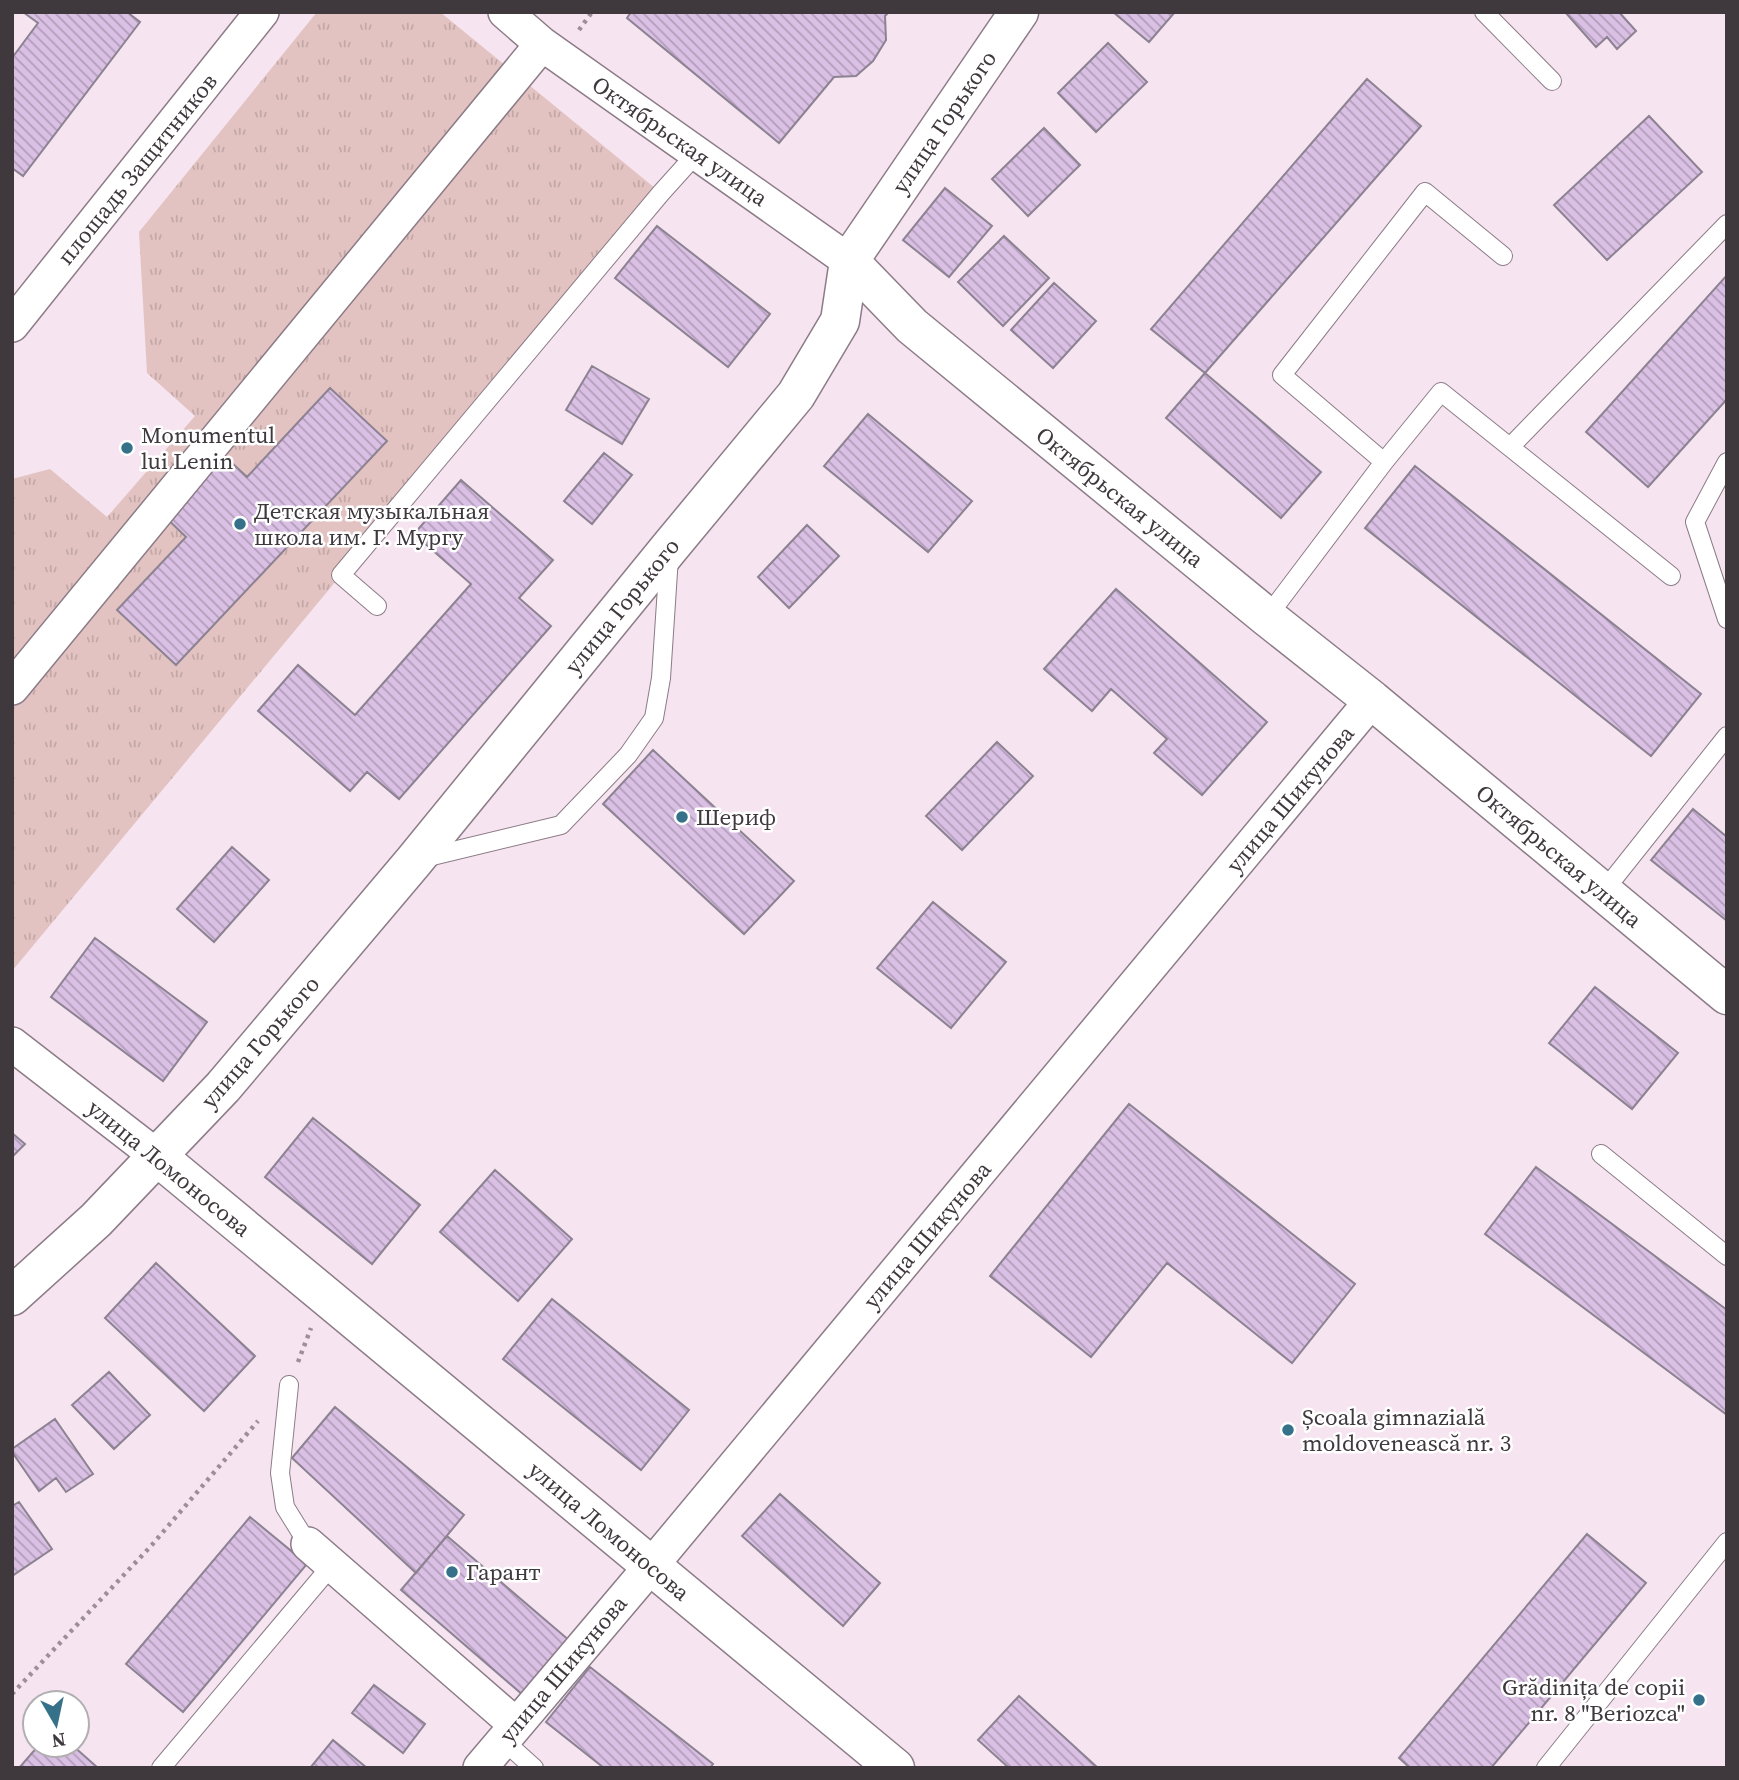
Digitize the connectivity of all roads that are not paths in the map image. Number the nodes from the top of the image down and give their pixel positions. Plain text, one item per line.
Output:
1 (262, 12) edge
2 (505, 12) edge
3 (1019, 12) edge
4 (1484, 12) edge
5 (542, 44) junction
6 (1552, 81) dead end
7 (697, 153) junction
8 (1727, 224) edge
9 (1503, 256) dead end
10 (849, 261) junction
11 (13, 324) edge
12 (1510, 447) junction
13 (1384, 462) junction
14 (1727, 462) edge
15 (670, 547) junction
16 (1671, 576) dead end
17 (377, 606) dead end
18 (1267, 617) junction
19 (1727, 619) edge
20 (12, 688) edge
21 (1372, 700) junction
22 (1727, 736) edge
23 (414, 861) junction
24 (1604, 892) junction
25 (1727, 995) edge
26 (12, 1044) edge
27 (1601, 1154) dead end
28 (158, 1157) junction
29 (1727, 1256) edge
30 (12, 1296) edge
31 (289, 1385) road end
32 (1727, 1542) edge
33 (308, 1544) joint
34 (332, 1565) junction
35 (651, 1566) junction
36 (509, 1732) junction
37 (161, 1768) edge
38 (480, 1768) edge
39 (534, 1768) edge
40 (895, 1768) edge
41 (1546, 1768) edge

1 - 11 street, площадь Защитников
2 - 5 street, Октябрьская улица
3 - 10 street, улица Горького
4 - 6 lane
5 - 7 street, Октябрьская улица
5 - 20 street
7 - 10 street, Октябрьская улица
7 - 17 lane
8 - 12 lane
9 - 13 lane
10 - 15 street, улица Горького
10 - 18 street, Октябрьская улица
12 - 13 lane
12 - 16 lane
13 - 18 lane
14 - 19 lane
15 - 23 street, улица Горького
15 - 23 lane
18 - 21 street, Октябрьская улица
21 - 24 street, Октябрьская улица
21 - 35 street, улица Шикунова
22 - 24 lane
23 - 28 street, улица Горького
24 - 25 street, Октябрьская улица
26 - 28 street, улица Ломоносова
27 - 29 lane
28 - 30 street, улица Горького
28 - 35 street, улица Ломоносова
31 - 33 lane
32 - 41 lane
33 - 34 street
34 - 36 street
34 - 37 lane
35 - 36 street, улица Шикунова
35 - 40 street, улица Ломоносова
36 - 38 street, улица Шикунова
36 - 39 lane

